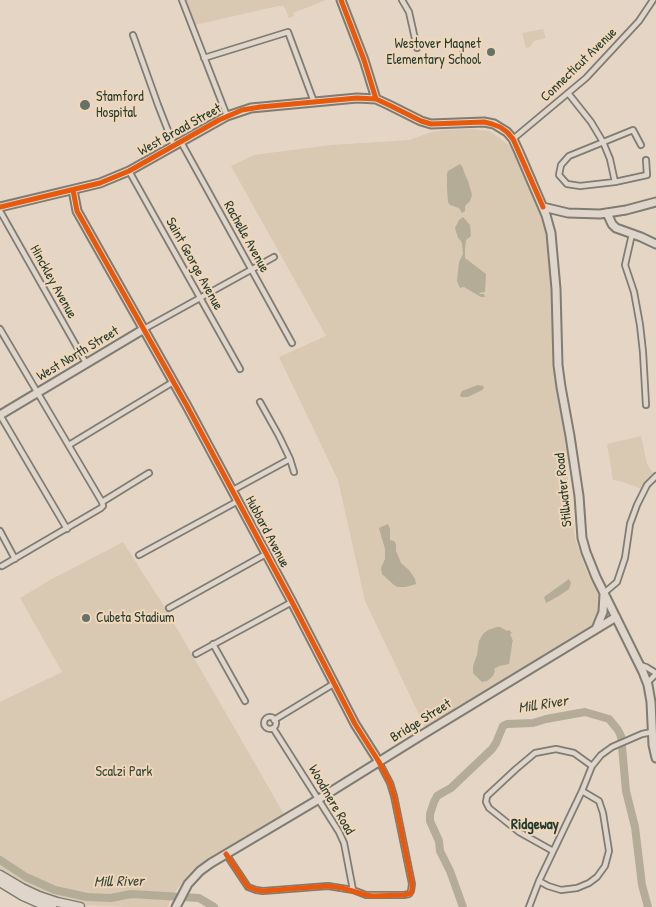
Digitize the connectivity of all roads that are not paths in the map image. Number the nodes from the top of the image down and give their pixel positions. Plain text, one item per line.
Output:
1 (182, 0) edge
2 (341, 0) edge
3 (402, 0) edge
4 (653, 0) edge
5 (133, 35) dead end
6 (418, 48) dead end
7 (204, 58) junction
8 (568, 93) junction
9 (376, 100) junction
10 (314, 102) junction
11 (227, 116) junction
12 (513, 139) junction
13 (603, 142) junction
14 (177, 144) junction
15 (641, 145) dead end
16 (646, 160) dead end
17 (129, 170) junction
18 (614, 182) junction
19 (73, 190) junction
20 (656, 202) edge
21 (543, 207) junction
22 (0, 209) edge
23 (608, 213) junction
24 (632, 234) junction
25 (656, 244) edge
26 (274, 257) dead end
27 (252, 270) junction
28 (200, 298) junction
29 (0, 329) edge
30 (144, 329) junction
31 (292, 343) dead end
32 (86, 364) junction
33 (240, 369) dead end
34 (174, 382) junction
35 (38, 392) junction
36 (260, 402) dead end
37 (646, 404) dead end
38 (0, 415) edge
39 (69, 445) junction
40 (290, 459) junction
41 (294, 472) dead end
42 (149, 473) dead end
43 (656, 476) edge
44 (233, 490) junction
45 (238, 501) junction
46 (102, 502) junction
47 (67, 529) junction
48 (0, 531) edge
49 (266, 554) junction
50 (140, 555) dead end
51 (16, 559) junction
52 (2, 566) dead end
53 (604, 594) junction
54 (292, 602) junction
55 (170, 608) dead end
56 (616, 618) junction
57 (596, 629) junction
58 (213, 644) junction
59 (196, 654) dead end
60 (640, 665) junction
61 (656, 673) edge
62 (647, 683) junction
63 (335, 684) junction
64 (246, 700) dead end
65 (274, 720) junction
66 (273, 728) junction
67 (652, 732) junction
68 (656, 758) edge
69 (379, 762) junction
70 (592, 766) junction
71 (582, 791) junction
72 (319, 799) junction
73 (553, 851) junction
74 (226, 854) junction
75 (0, 875) edge
76 (539, 881) junction
77 (0, 882) edge
78 (353, 890) junction
79 (177, 905) edge
80 (52, 907) edge
81 (80, 907) edge
82 (529, 907) edge

1 - 7 street
2 - 9 main road
3 - 6 street
4 - 8 street, Connecticut Avenue
5 - 14 street, Rachelle Avenue
7 - 10 street
7 - 11 street
8 - 12 street, Connecticut Avenue
8 - 13 street
9 - 10 main road, West Broad Street
9 - 12 main road
10 - 11 main road, West Broad Street
11 - 14 main road, West Broad Street
12 - 21 main road, Stillwater Road
13 - 15 street
13 - 18 street
13 - 18 street
14 - 17 main road, West Broad Street
14 - 27 street, Rachelle Avenue
16 - 18 street
17 - 19 main road, West Broad Street
17 - 28 street, Saint George Avenue
19 - 22 main road, West Broad Street
19 - 30 main road, Hubbard Avenue
20 - 23 main road
21 - 23 main road
21 - 53 main road, Stillwater Road
22 - 32 street, Hinckley Avenue
23 - 24 main road
24 - 25 main road
24 - 37 street
26 - 27 street, West North Street
27 - 28 street, West North Street
27 - 31 street, Rachelle Avenue
28 - 30 street, West North Street
28 - 33 street, Saint George Avenue
29 - 35 street
30 - 32 main road, West North Street
30 - 34 main road, Hubbard Avenue
32 - 35 main road, West North Street
34 - 39 street
34 - 44 main road, Hubbard Avenue
35 - 38 main road, West North Street
35 - 39 street
36 - 40 street
38 - 47 street
39 - 46 street
40 - 41 street
40 - 44 street
42 - 46 street
43 - 53 street
44 - 45 main road, Hubbard Avenue
45 - 49 main road, Hubbard Avenue
45 - 50 street
46 - 47 street
47 - 51 street
48 - 51 street
49 - 54 main road, Hubbard Avenue
49 - 55 street
51 - 52 street
53 - 56 main road, Stillwater Road
53 - 57 main road
54 - 58 street
54 - 63 main road, Hubbard Avenue
56 - 57 main road, Bridge Street
56 - 60 main road, Stillwater Road
57 - 69 main road, Bridge Street
58 - 59 street
58 - 64 street
60 - 61 street
60 - 62 main road, Stillwater Road
61 - 62 street
62 - 67 main road, Stillwater Road
63 - 65 street
63 - 69 main road, Hubbard Avenue
65 - 66 street
65 - 66 street, Woodmere Road
66 - 72 street, Woodmere Road
67 - 68 main road, Stillwater Road
67 - 70 street
69 - 72 main road, Bridge Street
69 - 78 street, Hubbard Avenue
70 - 71 street
70 - 73 street
71 - 73 street
71 - 76 street
72 - 74 main road, Bridge Street
72 - 78 street, Woodmere Road
73 - 76 street
74 - 78 street
74 - 79 main road, Bridge Street
75 - 81 main road
76 - 82 street
77 - 80 main road

